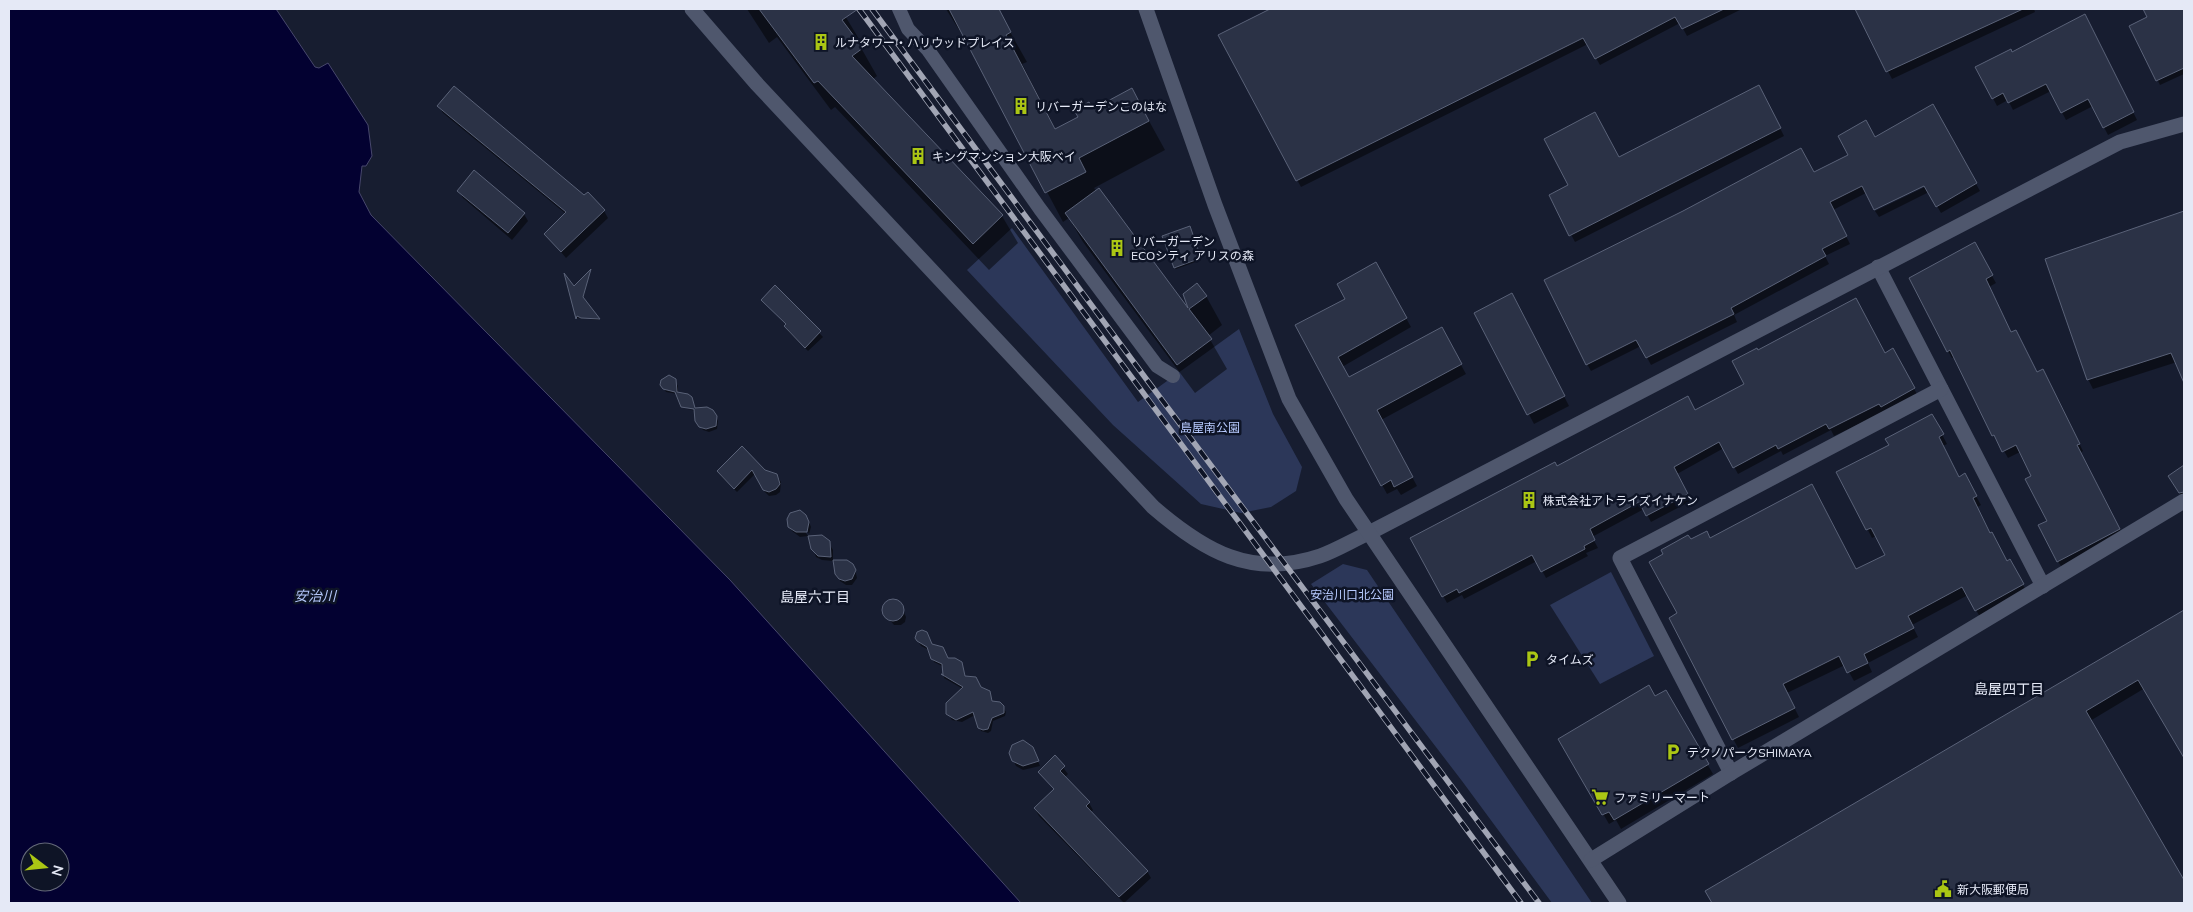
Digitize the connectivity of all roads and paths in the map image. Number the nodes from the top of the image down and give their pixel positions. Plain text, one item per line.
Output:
1 (692, 9) edge
2 (899, 9) edge
3 (1146, 9) edge
4 (2184, 124) edge
5 (1878, 267) junction
6 (1173, 376) dead end
7 (1941, 389) junction
8 (2184, 501) edge
9 (1369, 533) junction
10 (2043, 586) junction
11 (1730, 773) junction
12 (1591, 860) junction
13 (1618, 903) edge

1 - 9 street
2 - 6 street
3 - 9 street
4 - 5 street
5 - 7 street
5 - 9 street
7 - 10 street
7 - 11 street
8 - 10 street
9 - 12 street
10 - 11 street
11 - 12 street
12 - 13 street

